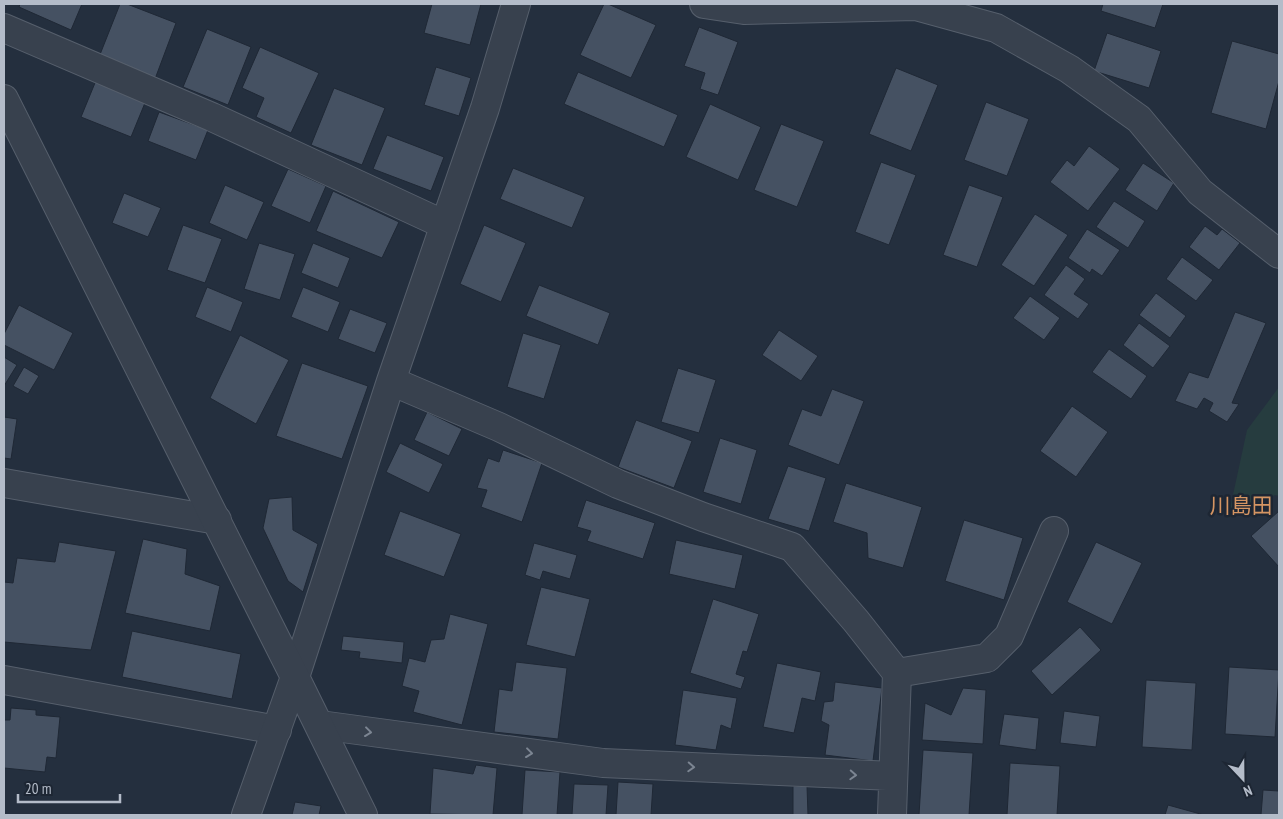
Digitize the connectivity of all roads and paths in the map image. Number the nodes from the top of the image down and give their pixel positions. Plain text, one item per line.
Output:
1 (516, 4) edge
2 (704, 4) edge
3 (4, 28) edge
4 (4, 99) edge
5 (445, 225) junction
6 (1279, 254) edge
7 (391, 381) junction
8 (4, 483) edge
9 (216, 520) junction
10 (1054, 531) dead end
11 (897, 673) junction
12 (295, 677) junction
13 (4, 680) edge
14 (320, 725) junction
15 (277, 730) junction
16 (893, 776) junction
17 (246, 815) edge
18 (363, 815) edge
19 (892, 815) edge

1 - 5 street
2 - 6 street
3 - 5 street
4 - 9 street
5 - 7 street
7 - 11 street
7 - 12 street
8 - 9 street
9 - 12 street
10 - 11 street
11 - 16 street
12 - 14 street
12 - 15 street
13 - 15 street
14 -> 16 street
14 - 18 street
15 - 17 street
16 - 19 street

